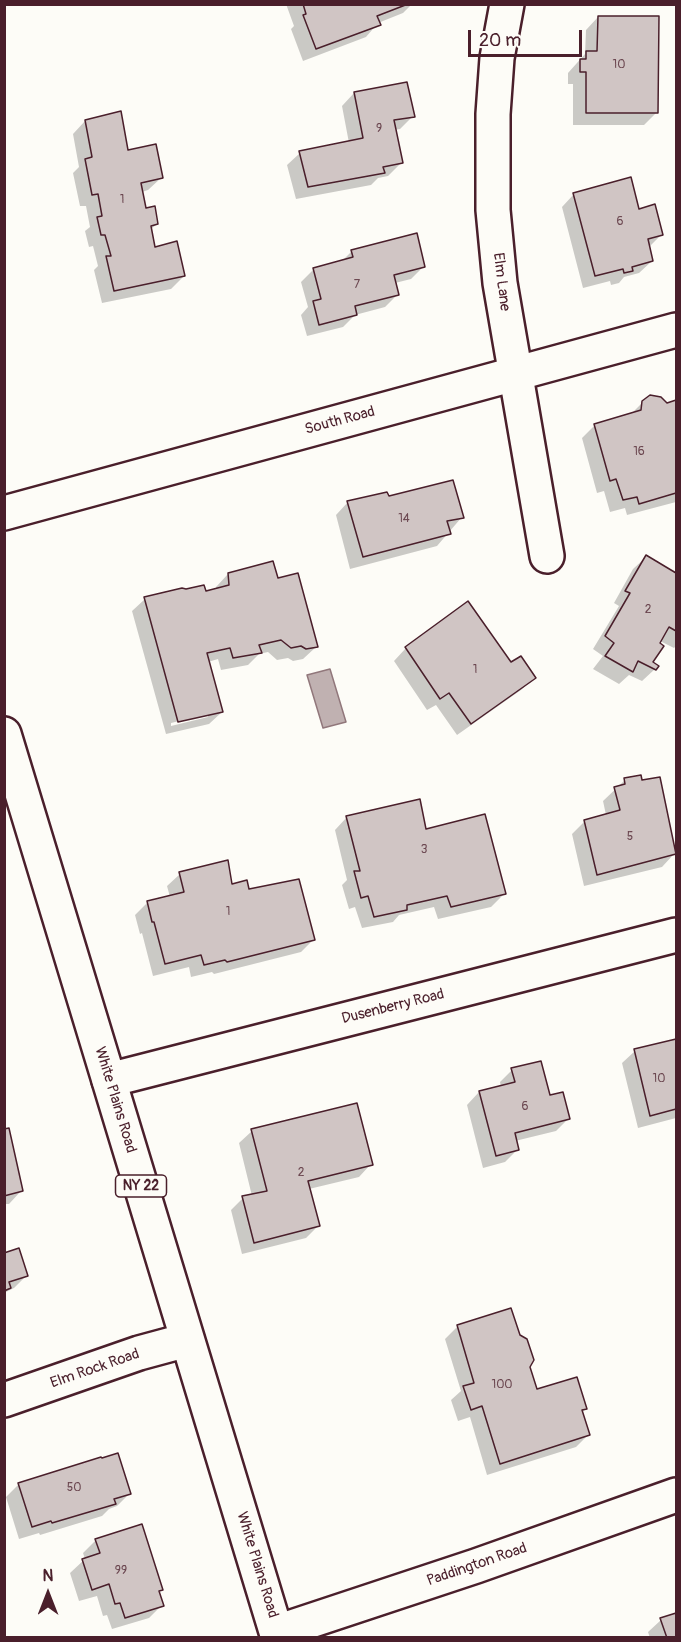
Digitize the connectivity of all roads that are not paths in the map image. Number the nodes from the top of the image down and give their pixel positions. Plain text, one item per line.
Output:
1 (507, 4) edge
2 (676, 330) edge
3 (515, 374) junction
4 (4, 513) edge
5 (548, 556) dead end
6 (4, 734) edge
7 (676, 935) edge
8 (109, 1080) junction
9 (187, 1341) junction
10 (4, 1400) edge
11 (676, 1495) edge
12 (277, 1635) edge

1 - 3 street, Elm Lane
2 - 3 street, South Road
3 - 4 street, South Road
3 - 5 street, Elm Lane
6 - 8 street, White Plains Road / NY 22
7 - 8 street, Dusenberry Road
8 - 9 street, White Plains Road / NY 22
9 - 10 street, Elm Rock Road
9 - 12 street, White Plains Road / NY 22
11 - 12 street, Paddington Road

